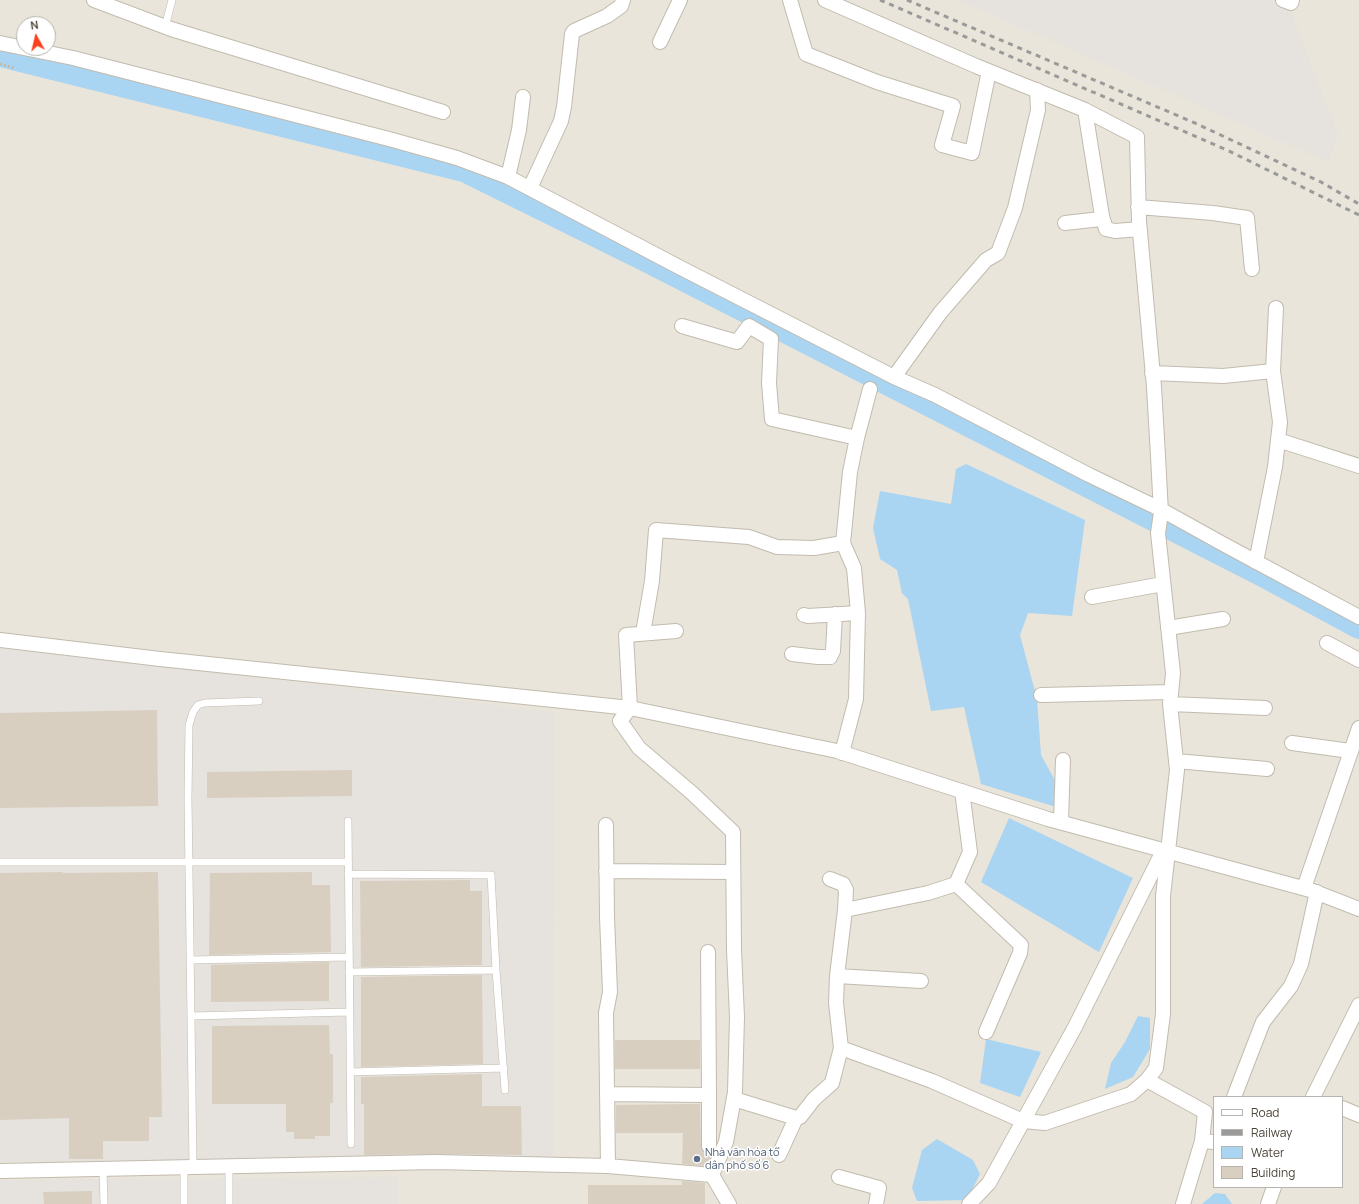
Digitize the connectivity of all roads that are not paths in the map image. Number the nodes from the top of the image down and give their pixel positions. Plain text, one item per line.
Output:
1 (94, 0) edge
2 (172, 0) edge
3 (623, 0) edge
4 (680, 0) edge
5 (790, 0) edge
6 (826, 0) edge
7 (1283, 0) edge
8 (1292, 0) edge
9 (165, 28) junction
10 (660, 42) dead end
11 (0, 43) edge
12 (989, 71) junction
13 (1037, 90) junction
14 (523, 97) dead end
15 (1085, 110) junction
16 (443, 112) dead end
17 (508, 177) junction
18 (530, 188) junction
19 (1138, 207) junction
20 (1102, 216) junction
21 (1065, 223) dead end
22 (1140, 229) junction
23 (1252, 269) dead end
24 (1276, 308) dead end
25 (682, 326) dead end
26 (1272, 371) junction
27 (1152, 373) junction
28 (894, 377) junction
29 (870, 389) dead end
30 (857, 438) junction
31 (1278, 440) junction
32 (1359, 466) edge
33 (1160, 511) junction
34 (843, 543) junction
35 (1256, 562) junction
36 (1163, 584) junction
37 (1092, 598) dead end
38 (858, 613) junction
39 (835, 614) junction
40 (804, 615) dead end
41 (1359, 617) edge
42 (1223, 619) dead end
43 (1168, 628) junction
44 (676, 631) dead end
45 (643, 633) junction
46 (0, 640) edge
47 (1327, 643) dead end
48 (792, 654) dead end
49 (1359, 660) edge
50 (1041, 695) dead end
51 (1170, 698) junction
52 (259, 701) dead end
53 (630, 708) junction
54 (1265, 708) dead end
55 (1359, 728) edge
56 (1292, 743) dead end
57 (1350, 751) junction
58 (842, 753) junction
59 (1063, 760) dead end
60 (1176, 761) junction
61 (1267, 769) dead end
62 (962, 791) junction
63 (348, 821) dead end
64 (1061, 822) junction
65 (606, 825) dead end
66 (1166, 850) junction
67 (0, 862) edge
68 (189, 862) junction
69 (348, 862) junction
70 (606, 871) junction
71 (733, 872) junction
72 (348, 874) junction
73 (830, 879) dead end
74 (956, 884) junction
75 (1310, 890) junction
76 (1359, 909) edge
77 (845, 910) junction
78 (708, 952) dead end
79 (349, 957) junction
80 (190, 960) junction
81 (496, 970) junction
82 (349, 972) junction
83 (837, 976) junction
84 (921, 981) dead end
85 (1359, 1005) edge
86 (350, 1012) junction
87 (191, 1016) junction
88 (986, 1032) dead end
89 (841, 1048) junction
90 (504, 1068) junction
91 (350, 1072) junction
92 (1147, 1080) junction
93 (505, 1090) dead end
94 (606, 1094) junction
95 (709, 1095) junction
96 (1234, 1096) edge
97 (1316, 1096) edge
98 (734, 1099) junction
99 (1343, 1108) edge
100 (1359, 1115) edge
101 (796, 1118) junction
102 (1023, 1121) junction
103 (1208, 1141) edge
104 (351, 1144) dead end
105 (710, 1146) dead end
106 (779, 1155) dead end
107 (228, 1166) junction
108 (608, 1166) junction
109 (189, 1167) junction
110 (103, 1169) junction
111 (0, 1170) edge
112 (712, 1175) junction
113 (839, 1177) dead end
114 (1274, 1188) edge
115 (970, 1203) edge
116 (104, 1204) edge
117 (184, 1204) edge
118 (229, 1204) edge
119 (729, 1204) edge
120 (876, 1204) edge
121 (1183, 1204) edge
122 (1268, 1204) edge

1 - 9 street
2 - 9 lane
3 - 18 street
4 - 10 street
5 - 12 street
6 - 12 street
7 - 8 street
9 - 16 street
11 - 17 street
12 - 13 street
13 - 15 street
13 - 28 street
14 - 17 street
15 - 19 street
15 - 20 street
17 - 18 street
18 - 28 street
19 - 22 street
19 - 23 street
20 - 21 street
20 - 22 street
22 - 27 street
24 - 26 street
25 - 30 street
26 - 27 street
26 - 31 street
27 - 33 street
28 - 33 street
29 - 30 street
30 - 34 street
31 - 32 street
31 - 35 street
33 - 35 street
33 - 36 street
34 - 38 street
34 - 45 street
35 - 41 street
36 - 37 street
36 - 43 street
38 - 39 street
38 - 58 street
39 - 40 street
39 - 48 street
42 - 43 street
43 - 51 street
44 - 45 street
45 - 53 street
46 - 53 street
47 - 49 street
50 - 51 street
51 - 54 street
51 - 60 street
52 - 68 lane
53 - 58 street
53 - 71 street
55 - 57 street
56 - 57 street
57 - 75 street
58 - 62 street
59 - 64 street
60 - 61 street
60 - 66 street
62 - 64 street
62 - 74 street
63 - 69 lane
64 - 66 street
65 - 70 street
66 - 75 street
66 - 92 street
66 - 102 street
67 - 68 lane
68 - 69 lane
68 - 80 lane
69 - 72 lane
70 - 71 street
70 - 94 street
71 - 98 street
72 - 79 lane
72 - 81 lane
73 - 77 street
74 - 77 street
74 - 88 street
75 - 76 street
75 - 96 street
77 - 83 street
78 - 95 street
79 - 80 lane
79 - 82 lane
80 - 87 lane
81 - 82 lane
81 - 90 lane
82 - 86 lane
83 - 84 street
83 - 89 street
85 - 97 street
86 - 87 lane
86 - 91 lane
87 - 109 lane
89 - 101 street
89 - 102 street
90 - 91 lane
90 - 93 lane
91 - 104 lane
92 - 102 street
92 - 103 street
94 - 95 street
94 - 108 street
95 - 105 street
98 - 101 street
98 - 112 street
99 - 100 street
101 - 106 street
102 - 115 street
103 - 121 street
107 - 108 street
107 - 109 street
107 - 118 lane
108 - 112 street
109 - 110 street
109 - 117 lane
110 - 111 street
110 - 116 lane
112 - 119 street
113 - 120 street
114 - 122 street

